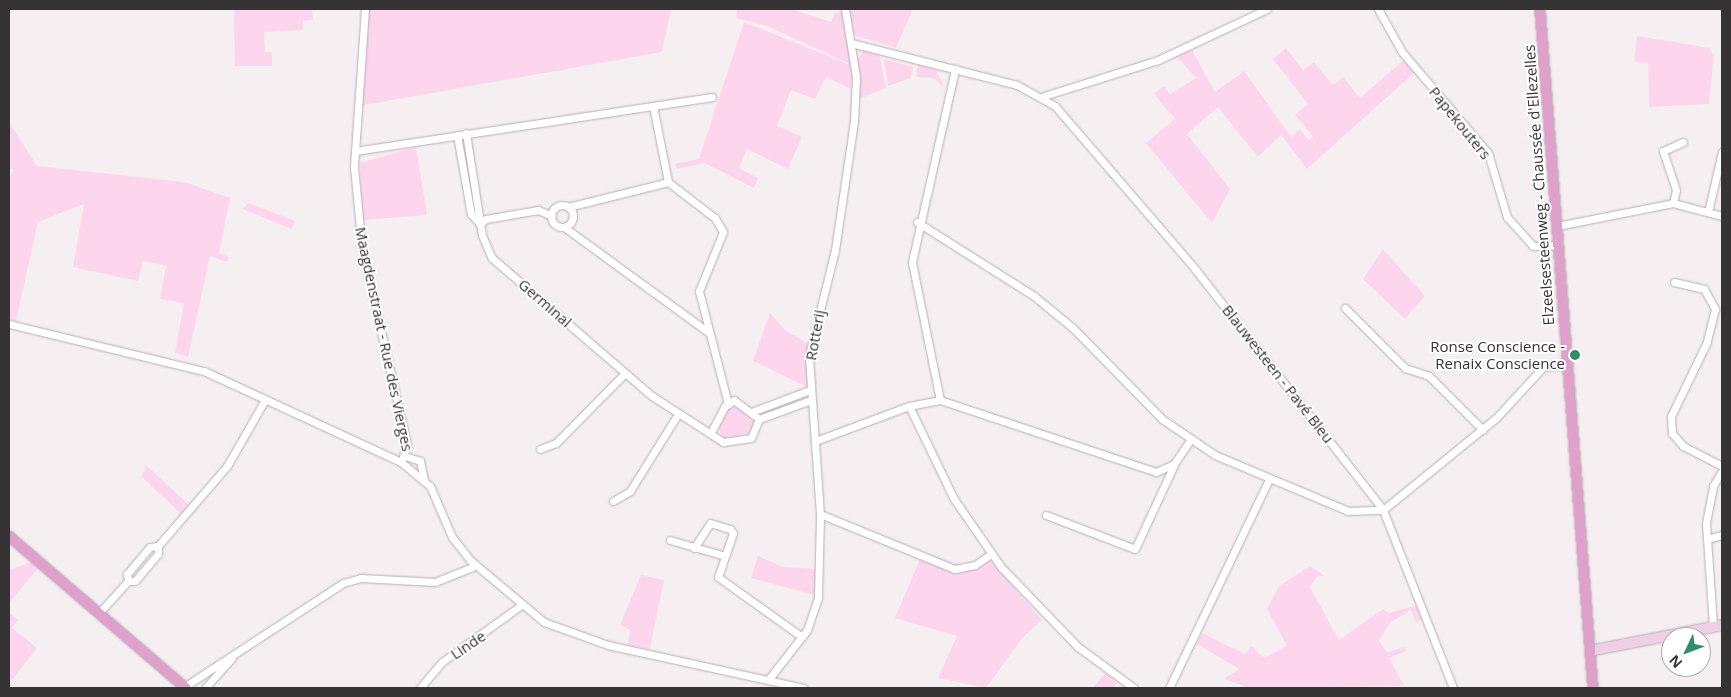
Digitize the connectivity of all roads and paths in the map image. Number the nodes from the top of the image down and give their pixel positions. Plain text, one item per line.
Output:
1 (365, 9) edge
2 (845, 9) edge
3 (1267, 9) edge
4 (1378, 9) edge
5 (1540, 9) edge
6 (851, 42) junction
7 (955, 70) junction
8 (1044, 96) junction
9 (712, 97) dead end
10 (653, 106) junction
11 (466, 133) junction
12 (457, 136) junction
13 (1683, 142) dead end
14 (355, 151) junction
15 (1722, 152) edge
16 (1720, 172) edge
17 (668, 182) junction
18 (1672, 204) junction
19 (568, 207) junction
20 (1708, 212) junction
21 (552, 216) junction
22 (1722, 216) edge
23 (917, 222) junction
24 (480, 224) junction
25 (1557, 226) junction
26 (564, 227) junction
27 (1558, 245) junction
28 (1674, 282) dead end
29 (1345, 308) dead end
30 (9, 324) edge
31 (708, 332) junction
32 (1568, 365) junction
33 (625, 373) junction
34 (810, 390) junction
35 (266, 400) junction
36 (811, 400) junction
37 (940, 400) junction
38 (728, 404) junction
39 (909, 406) junction
40 (754, 411) junction
41 (678, 414) junction
42 (759, 419) junction
43 (1483, 430) junction
44 (710, 432) junction
45 (1191, 439) junction
46 (818, 440) junction
47 (540, 449) dead end
48 (403, 459) junction
49 (1174, 464) junction
50 (1722, 466) edge
51 (1722, 471) edge
52 (424, 480) junction
53 (1269, 480) junction
54 (613, 502) dead end
55 (1383, 510) junction
56 (820, 514) junction
57 (1046, 515) dead end
58 (1722, 535) edge
59 (9, 536) edge
60 (1707, 539) junction
61 (670, 540) dead end
62 (158, 546) junction
63 (694, 548) junction
64 (991, 554) junction
65 (725, 556) junction
66 (475, 566) junction
67 (128, 581) junction
68 (520, 606) junction
69 (99, 613) junction
70 (1718, 625) edge
71 (802, 637) junction
72 (1590, 651) junction
73 (234, 656) junction
74 (201, 675) junction
75 (768, 680) junction
76 (207, 685) edge
77 (185, 688) edge
78 (420, 688) edge
79 (803, 688) edge
80 (1134, 688) edge
81 (1169, 688) edge
82 (1453, 688) edge
83 (1593, 688) edge

1 - 14 street, Maagdenstraat - Rue des Vierges
2 - 6 street, Rotterij
3 - 8 street
4 - 27 street, Papekouters
5 - 25 main road, Elzeelsesteenweg - Chaussée d'Ellezelles
6 - 7 street
6 - 34 street, Rotterij
7 - 8 street
7 - 23 street
8 - 55 street, Blauwesteen - Pavé Bleu
9 - 10 street
10 - 11 street
10 - 17 street
11 - 12 street
11 - 24 street, Germinal
12 - 14 street
12 - 24 street, Germinal
13 - 18 street
14 - 48 street, Maagdenstraat - Rue des Vierges
15 - 16 street
16 - 20 street
17 - 19 street
17 - 31 street
18 - 20 street
18 - 25 street
19 - 21 street
19 - 26 street
20 - 22 street
21 - 24 street
21 - 26 street
23 - 37 street
23 - 45 street
24 - 33 street, Germinal
25 - 27 main road, Elzeelsesteenweg - Chaussée d'Ellezelles
26 - 31 street
27 - 32 main road, Elzeelsesteenweg - Chaussée d'Ellezelles
28 - 50 street
29 - 43 street
30 - 35 street
31 - 38 street
32 - 43 street
32 - 72 main road, Elzeelsesteenweg - Chaussée d'Ellezelles
33 - 41 street, Germinal
33 - 47 street
34 - 36 street, Rotterij
34 - 40 street
35 - 48 street
35 - 62 street
36 - 42 street
36 - 46 street, Rotterij
37 - 39 street
37 - 49 street
38 - 40 street
38 - 44 street
39 - 46 street
39 - 64 street
40 - 42 street
41 - 44 street, Germinal
41 - 54 street
42 - 44 street, Germinal
43 - 55 street
45 - 49 street
45 - 53 street
46 - 56 street, Rotterij
48 - 52 street
48 - 52 street, Maagdenstraat - Rue des Vierges
49 - 57 street
51 - 60 street
52 - 66 street
53 - 55 street
53 - 81 street
55 - 82 street, Blauwesteen - Pavé Bleu
56 - 64 street
56 - 71 street, Rotterij
58 - 60 street
59 - 69 main road
60 - 70 street
61 - 63 street
62 - 67 street
62 - 67 street
63 - 65 street
63 - 65 street
64 - 80 street
65 - 71 street
66 - 68 street
66 - 73 street
67 - 69 street
68 - 75 street
68 - 78 street, Linde
69 - 77 main road
70 - 72 street
71 - 75 street, Rotterij
72 - 83 main road, Elzeelsesteenweg - Chaussée d'Ellezelles
73 - 74 street
73 - 76 street
74 - 76 street
74 - 77 street
75 - 79 street

